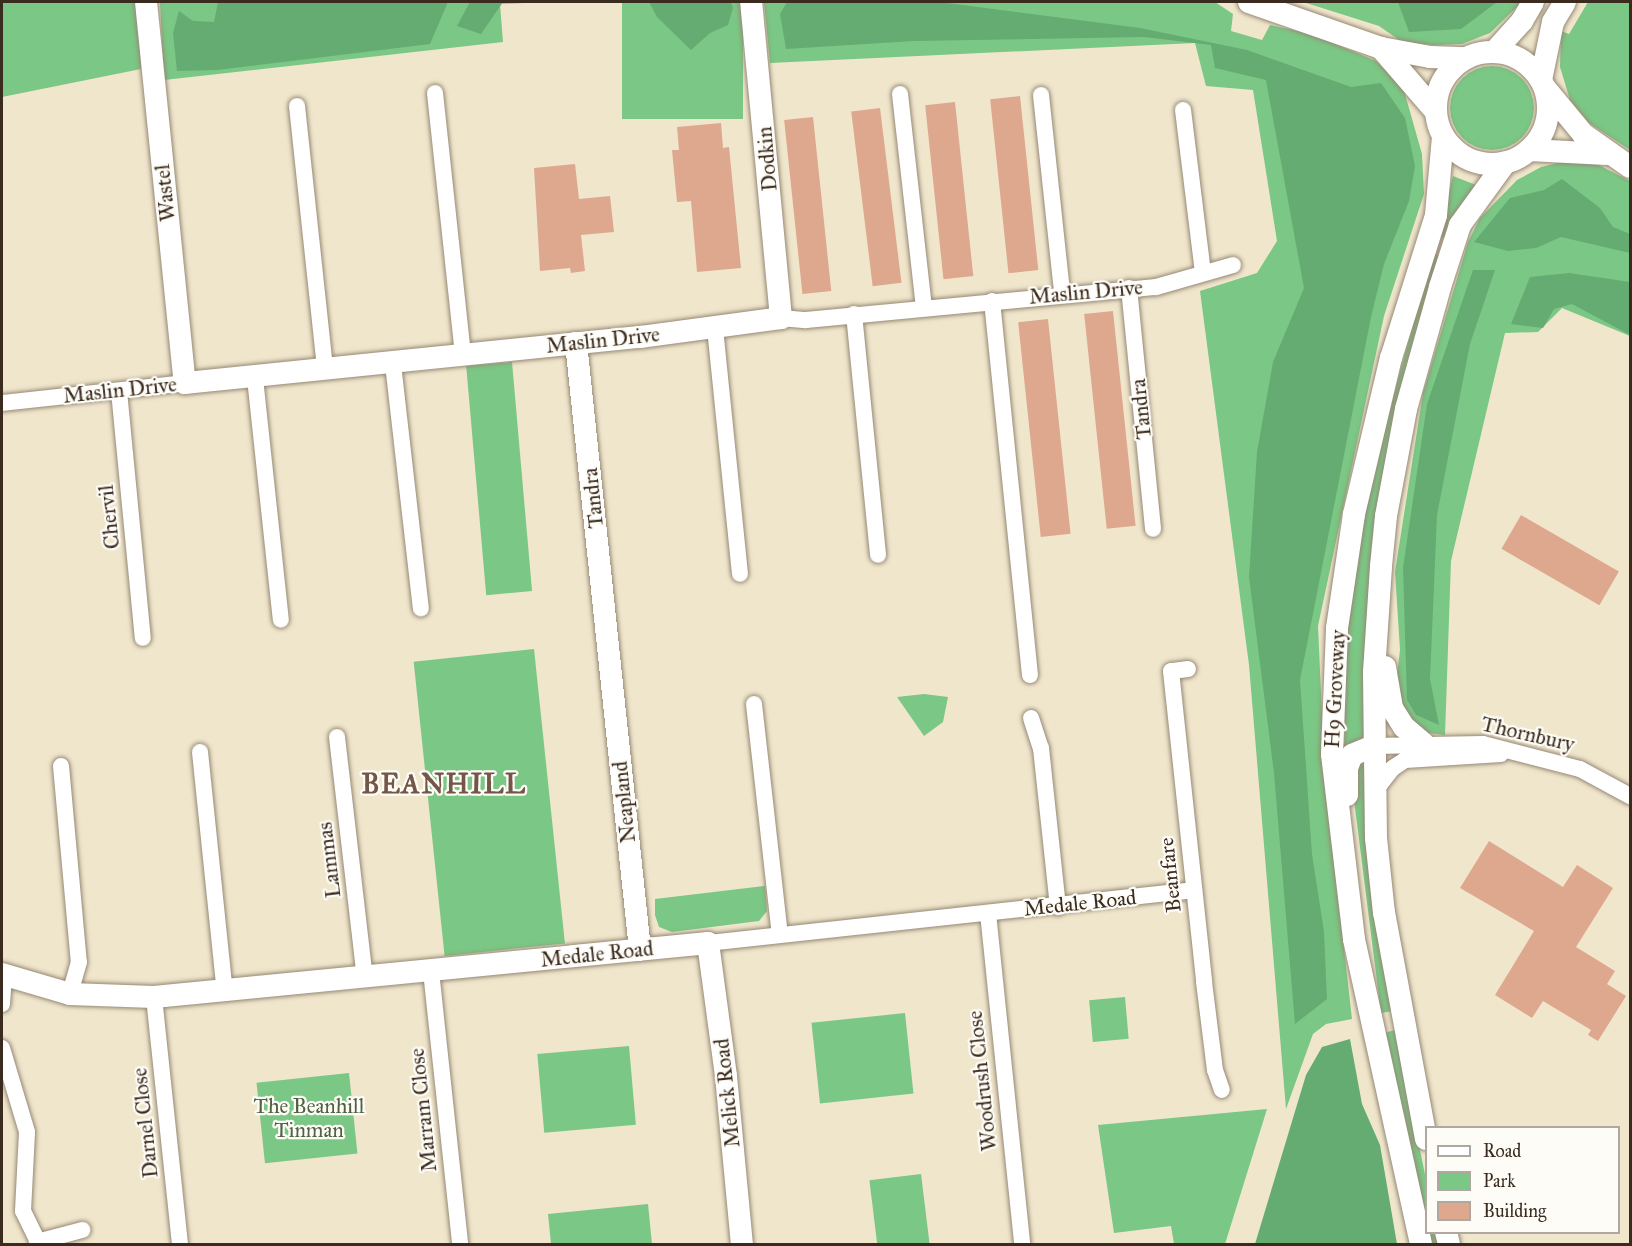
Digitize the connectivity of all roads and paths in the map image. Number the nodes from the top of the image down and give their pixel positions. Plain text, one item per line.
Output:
1 (146, 2) edge
2 (751, 2) edge
3 (1249, 2) edge
4 (1565, 2) edge
5 (1531, 5) edge
6 (1381, 48) junction
7 (1494, 52) junction
8 (1466, 58) junction
9 (1543, 84) junction
10 (435, 93) dead end
11 (900, 94) dead end
12 (1041, 95) dead end
13 (297, 106) dead end
14 (1183, 110) dead end
15 (1436, 112) junction
16 (1443, 136) junction
17 (1529, 150) junction
18 (1606, 154) junction
19 (1506, 163) junction
20 (1630, 167) edge
21 (1233, 265) dead end
22 (1203, 273) junction
23 (1129, 288) junction
24 (1062, 293) junction
25 (992, 301) junction
26 (924, 307) junction
27 (854, 314) junction
28 (781, 318) junction
29 (715, 328) junction
30 (576, 343) junction
31 (463, 355) junction
32 (393, 364) junction
33 (325, 369) junction
34 (255, 378) junction
35 (185, 383) junction
36 (119, 391) junction
37 (2, 403) edge
38 (1153, 529) dead end
39 (878, 555) dead end
40 (1381, 566) junction
41 (740, 574) dead end
42 (422, 608) dead end
43 (281, 621) dead end
44 (143, 638) dead end
45 (610, 653) joint
46 (1188, 669) dead end
47 (1030, 675) dead end
48 (754, 704) dead end
49 (1030, 718) dead end
50 (337, 737) dead end
51 (1423, 743) junction
52 (1373, 746) junction
53 (200, 752) dead end
54 (1510, 753) junction
55 (61, 766) dead end
56 (1374, 792) junction
57 (1630, 796) edge
58 (1342, 861) junction
59 (1194, 890) junction
60 (1058, 907) junction
61 (988, 913) junction
62 (780, 935) junction
63 (708, 943) junction
64 (640, 950) junction
65 (431, 971) junction
66 (3, 974) edge
67 (365, 978) junction
68 (225, 993) junction
69 (70, 994) junction
70 (154, 997) junction
71 (2, 1004) edge
72 (2, 1048) edge
73 (1222, 1090) dead end
74 (1425, 1134) edge
75 (82, 1230) dead end
76 (38, 1243) edge
77 (180, 1245) edge
78 (460, 1245) edge
79 (742, 1245) edge
80 (1022, 1245) edge
81 (1421, 1245) edge

1 - 35 street, Wastel
2 - 28 street, Dodkin
3 - 6 street
4 - 9 street
5 - 7 street
6 - 8 street
6 - 15 street
7 - 8 street
7 - 9 street
8 - 15 street
9 - 17 street
9 - 18 street
10 - 31 street
11 - 26 street
12 - 24 street
13 - 33 street
14 - 22 street
15 - 16 street
16 - 19 street
16 - 58 street, H9 Groveway
17 - 18 street
17 - 19 street
18 - 20 street
19 - 40 street, H9 Groveway
21 - 22 street, Maslin Drive
22 - 23 street, Maslin Drive
23 - 24 street, Maslin Drive
23 - 38 street, Tandra
24 - 25 street, Maslin Drive
25 - 26 street, Maslin Drive
25 - 47 street
26 - 27 street, Maslin Drive
27 - 28 street, Maslin Drive
27 - 39 street
28 - 29 street, Maslin Drive
29 - 30 street, Maslin Drive
29 - 41 street
30 - 31 street, Maslin Drive
30 - 45 street, Tandra
31 - 32 street, Maslin Drive
32 - 33 street, Maslin Drive
32 - 42 street
33 - 34 street, Maslin Drive
34 - 35 street, Maslin Drive
34 - 43 street
35 - 36 street, Maslin Drive
36 - 37 street, Maslin Drive
36 - 44 street, Chervil
40 - 51 street
40 - 52 street, H9 Groveway
45 - 64 street, Neapland
46 - 59 street, Beanfare
48 - 62 street
49 - 60 street
50 - 67 street, Lammas
51 - 52 street, Thornbury
51 - 54 street, Thornbury
52 - 56 street, H9 Groveway
52 - 58 street
53 - 68 street
54 - 56 street
54 - 57 street, Thornbury
55 - 69 street
56 - 74 street, H9 Groveway
58 - 81 street, H9 Groveway
59 - 60 street, Medale Road
59 - 73 street, Beanfare
60 - 61 street, Medale Road
61 - 62 street, Medale Road
61 - 80 street, Woodrush Close
62 - 63 street, Medale Road
63 - 64 street, Medale Road
63 - 79 street, Melick Road
64 - 65 street, Medale Road
65 - 67 street, Medale Road
65 - 78 street, Marram Close
66 - 69 street, Medale Road
66 - 71 street
67 - 68 street, Medale Road
68 - 70 street, Medale Road
69 - 70 street, Medale Road
70 - 77 street, Darnel Close
72 - 76 street
75 - 76 street

